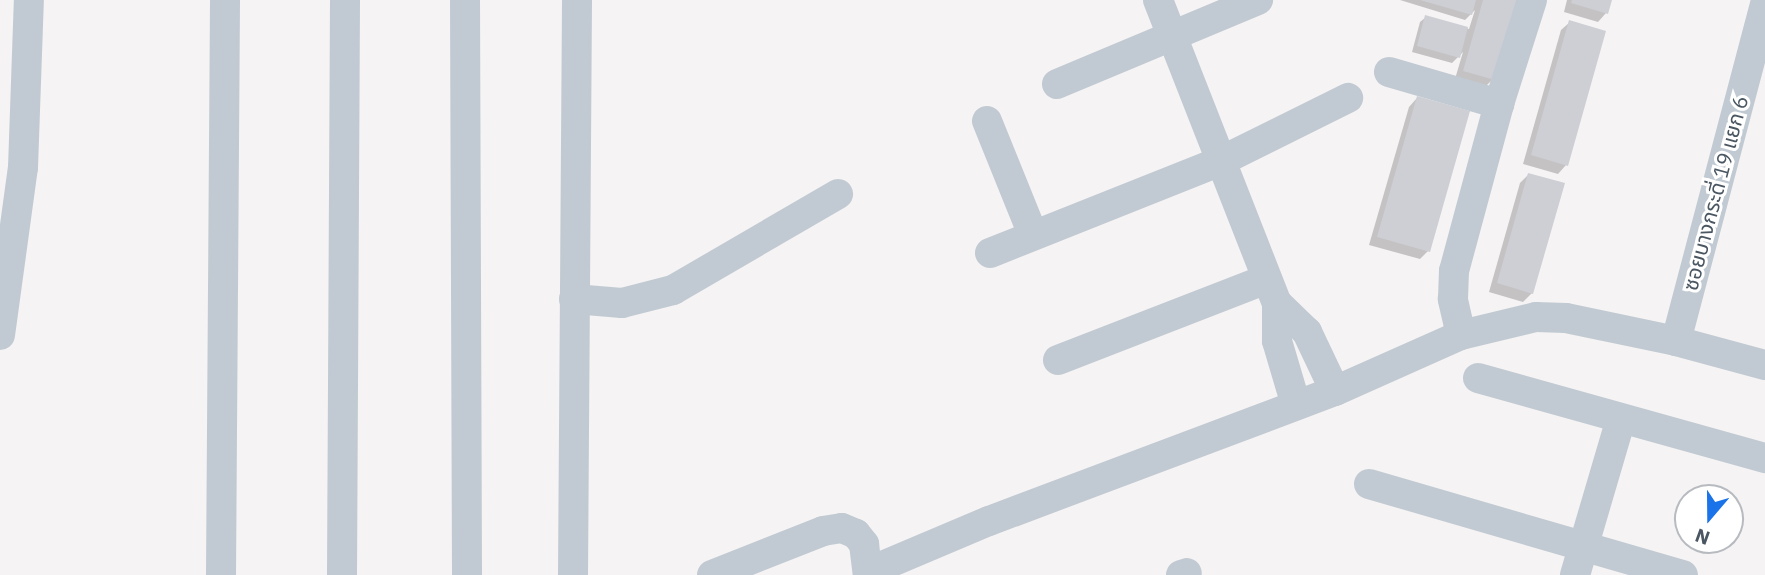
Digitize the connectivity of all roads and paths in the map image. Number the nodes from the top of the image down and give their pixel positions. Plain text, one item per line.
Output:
1 (29, 0) edge
2 (225, 0) edge
3 (345, 0) edge
4 (465, 0) edge
5 (577, 0) edge
6 (1158, 0) edge
7 (1258, 0) edge
8 (1532, 0) edge
9 (1765, 4) edge
10 (1172, 35) junction
11 (1389, 72) dead end
12 (1057, 84) dead end
13 (1348, 98) dead end
14 (1499, 104) junction
15 (987, 121) dead end
16 (1221, 161) junction
17 (11, 167) edge
18 (838, 194) dead end
19 (1032, 235) junction
20 (990, 253) dead end
21 (1272, 291) junction
22 (575, 299) junction
23 (0, 335) edge
24 (1461, 335) junction
25 (1676, 341) junction
26 (1058, 360) dead end
27 (1765, 365) edge
28 (1478, 378) dead end
29 (1335, 391) junction
30 (1296, 405) junction
31 (1621, 419) junction
32 (1765, 458) edge
33 (1369, 484) dead end
34 (1583, 545) junction
35 (868, 574) edge
36 (221, 575) edge
37 (342, 575) edge
38 (467, 575) edge
39 (573, 575) edge
40 (712, 575) edge
41 (1575, 575) edge
42 (1683, 575) edge

1 - 17 street
2 - 36 street
3 - 37 street
4 - 38 street
5 - 22 street
6 - 10 street
7 - 10 street
8 - 14 street
9 - 25 street, ซอยบางกระดี่ 19 แยก 6
10 - 12 street
10 - 16 street
11 - 14 street
13 - 16 street
14 - 24 street
15 - 19 street
16 - 19 street
16 - 21 street
17 - 23 street
18 - 22 street
19 - 20 street
21 - 26 street
21 - 29 street
21 - 30 street
22 - 39 street
24 - 25 street
24 - 29 street
25 - 27 street
28 - 31 street
29 - 30 street
30 - 35 street
31 - 32 street
31 - 34 street
33 - 34 street
34 - 41 street
34 - 42 street
35 - 40 street

